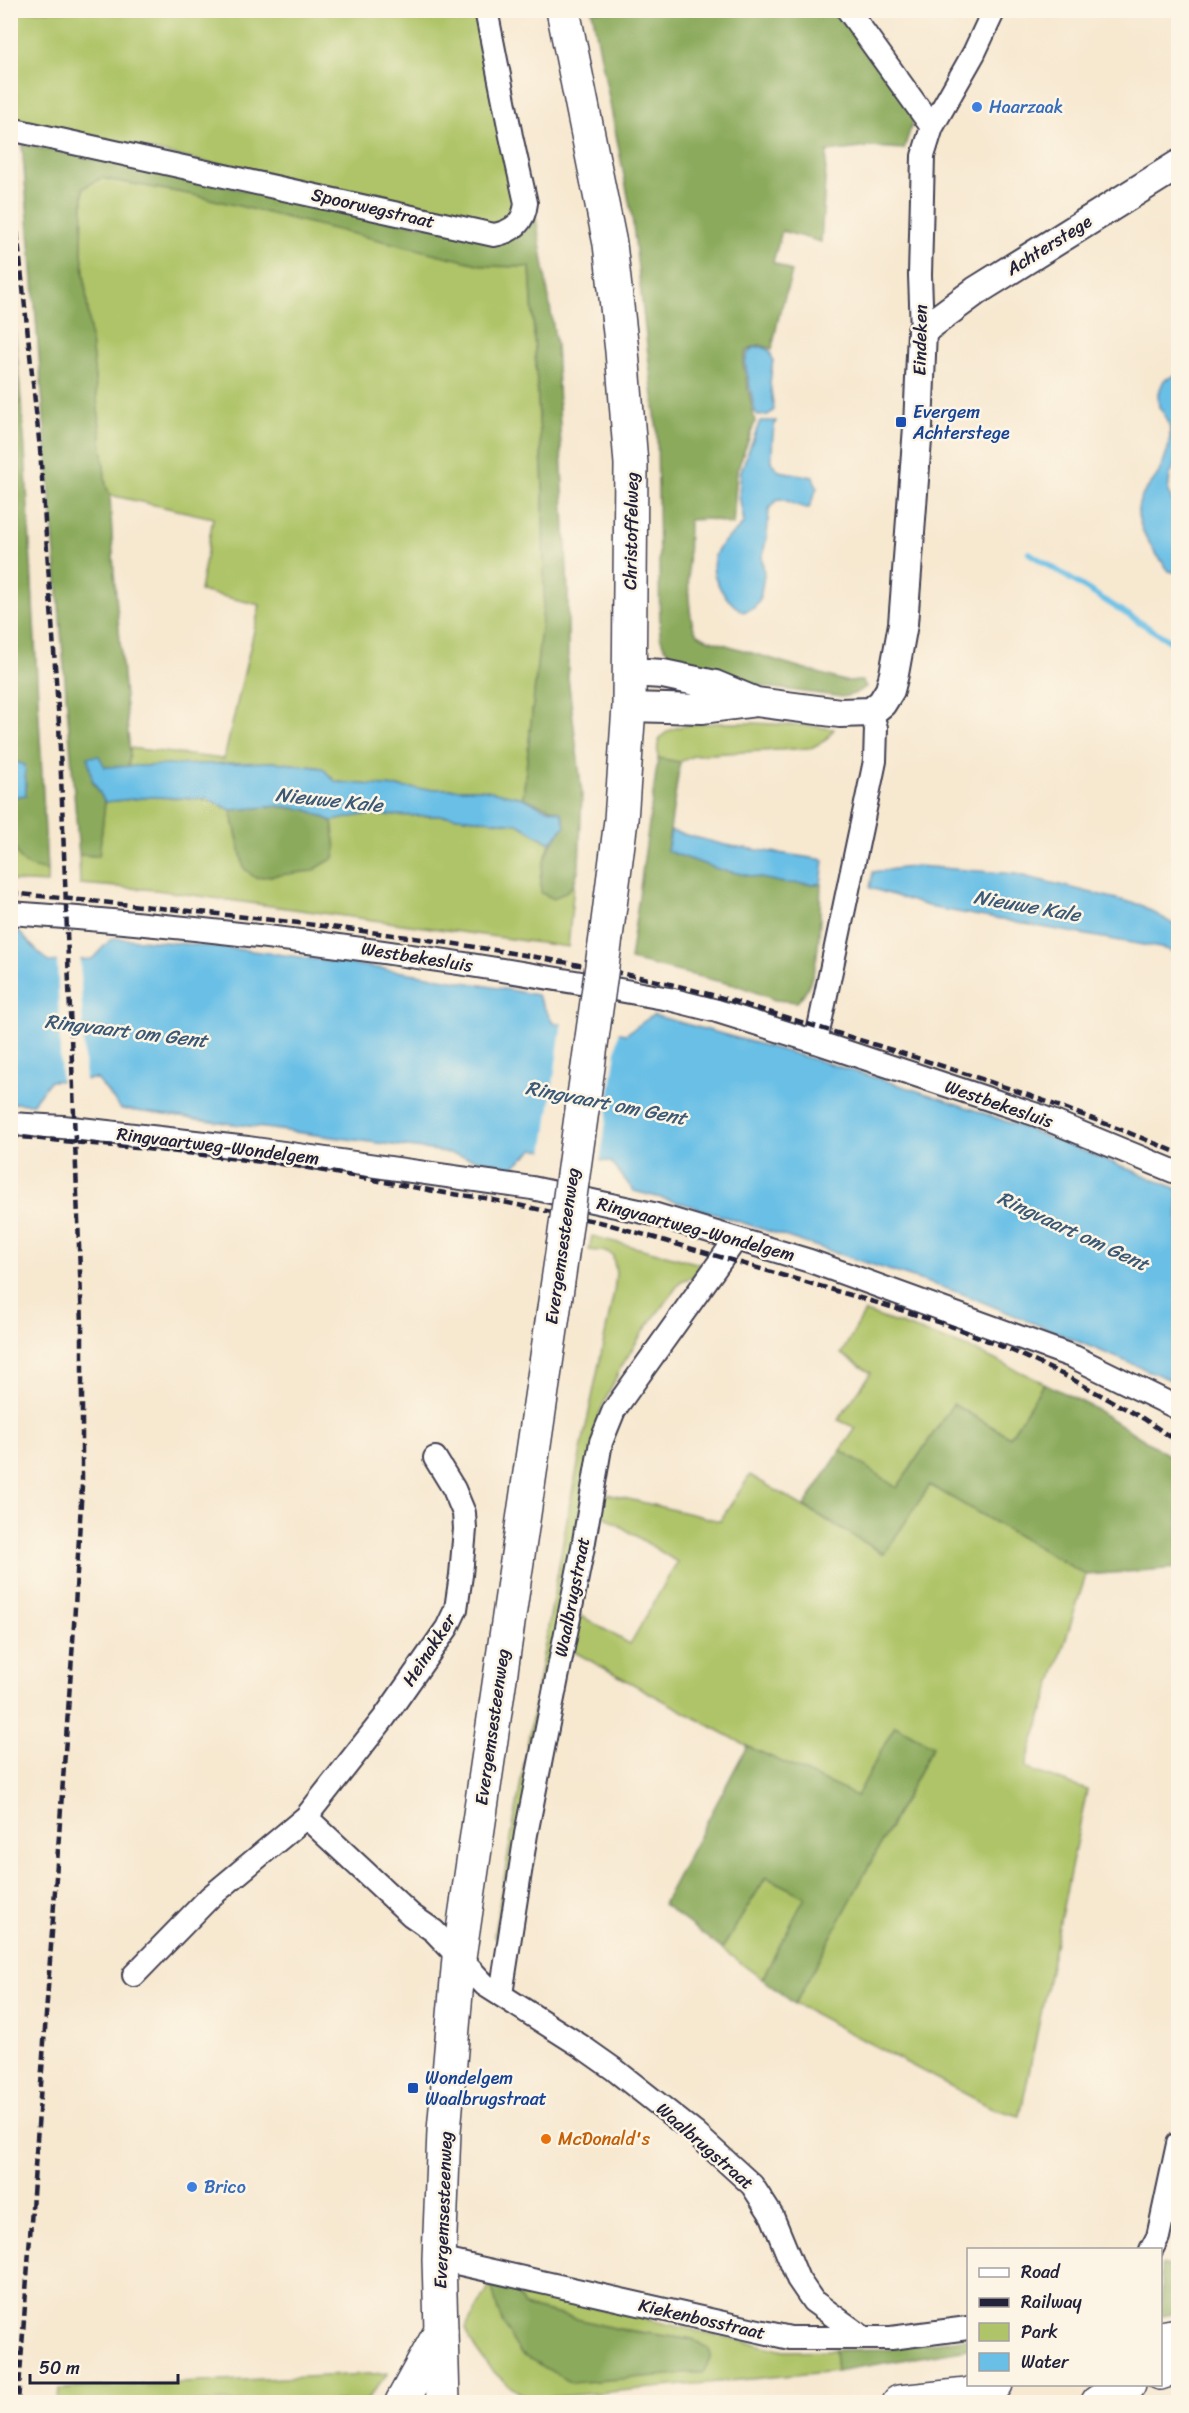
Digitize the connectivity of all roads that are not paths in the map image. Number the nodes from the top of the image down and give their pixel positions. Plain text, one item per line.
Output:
1 (486, 10) edge
2 (563, 10) edge
3 (848, 10) edge
4 (994, 10) edge
5 (932, 127) junction
6 (10, 129) edge
7 (1179, 165) edge
8 (922, 331) junction
9 (629, 672) junction
10 (756, 702) junction
11 (629, 706) junction
12 (871, 712) junction
13 (10, 913) edge
14 (816, 1042) junction
15 (590, 1055) joint
16 (10, 1124) edge
17 (1179, 1173) edge
18 (736, 1239) junction
19 (1179, 1408) edge
20 (435, 1458) dead end
21 (306, 1817) junction
22 (459, 1958) junction
23 (134, 1975) dead end
24 (501, 1994) junction
25 (1179, 2144) edge
26 (1151, 2248) edge
27 (439, 2259) junction
28 (967, 2328) edge
29 (441, 2331) junction
30 (1179, 2335) edge
31 (864, 2338) junction
32 (1162, 2338) edge
33 (1179, 2367) edge
34 (1162, 2373) edge
35 (993, 2386) edge
36 (1010, 2386) edge
37 (1127, 2386) edge
38 (402, 2403) edge
39 (443, 2403) edge
40 (899, 2403) edge
41 (988, 2403) edge
42 (1098, 2403) edge

1 - 6 street, Spoorwegstraat
2 - 9 main road, Christoffelweg
3 - 5 street
4 - 5 street, Eindeken
5 - 8 street, Eindeken
7 - 8 street, Achterstege
8 - 12 street, Eindeken
9 - 10 street
9 - 11 main road, Christoffelweg
10 - 11 street
10 - 12 street
11 - 15 main road, Christoffelweg, bridge
12 - 14 street
13 - 14 street, Westbekesluis
14 - 17 street, Westbekesluis
15 - 22 main road, Evergemsesteenweg, bridge
16 - 18 street, Ringvaartweg-Wondelgem
18 - 19 street, Ringvaartweg-Wondelgem
18 - 24 street, Waalbrugstraat
20 - 21 street, Heinakker
21 - 22 street
21 - 23 street, Heinakker
22 - 24 street, Waalbrugstraat
22 - 27 main road, Evergemsesteenweg
24 - 31 street, Waalbrugstraat
25 - 26 street
27 - 29 main road, Evergemsesteenweg
27 - 31 street, Kiekenbosstraat
28 - 31 street, Kiekenbosstraat
29 - 38 main road
29 - 39 main road, Evergemsesteenweg
30 - 32 main road
33 - 34 main road
35 - 40 main road
36 - 41 main road
37 - 42 main road

